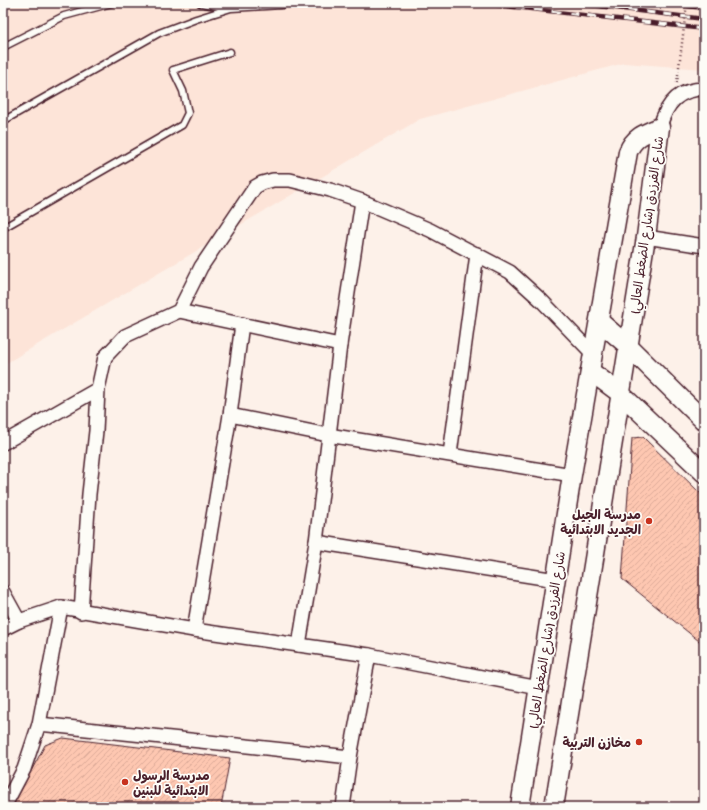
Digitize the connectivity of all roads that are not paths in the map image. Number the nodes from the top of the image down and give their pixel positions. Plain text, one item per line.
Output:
1 (112, 3) edge
2 (200, 3) edge
3 (282, 5) dead end
4 (231, 8) junction
5 (3, 47) edge
6 (230, 52) dead end
7 (704, 89) edge
8 (3, 121) edge
9 (660, 127) junction
10 (362, 201) junction
11 (3, 228) edge
12 (646, 237) junction
13 (704, 246) edge
14 (477, 254) junction
15 (179, 311) junction
16 (599, 321) junction
17 (242, 324) junction
18 (340, 345) junction
19 (628, 346) junction
20 (592, 362) junction
21 (98, 389) junction
22 (621, 394) junction
23 (230, 415) junction
24 (704, 421) edge
25 (328, 434) junction
26 (3, 443) edge
27 (450, 454) junction
28 (704, 473) edge
29 (572, 475) junction
30 (316, 542) junction
31 (556, 580) junction
32 (3, 592) edge
33 (62, 607) junction
34 (81, 612) junction
35 (20, 621) junction
36 (3, 629) edge
37 (194, 630) junction
38 (299, 645) junction
39 (369, 655) junction
40 (539, 688) junction
41 (39, 724) junction
42 (350, 756) junction
43 (4, 807) edge
44 (343, 807) edge
45 (520, 807) edge
46 (554, 807) edge

1 - 5 lane
2 - 4 lane
3 - 4 lane
4 - 8 lane
6 - 11 lane
7 - 9 street
9 - 12 street, شارع الفرزدق (شارع الضغط العالي)
9 - 16 street, شارع الفرزدق (شارع الضغط العالي)
10 - 14 street
10 - 15 street
10 - 18 street
12 - 13 street
12 - 19 street, شارع الفرزدق (شارع الضغط العالي)
14 - 20 street
14 - 27 street
15 - 17 street
15 - 21 street
16 - 19 street
16 - 20 street, شارع الفرزدق (شارع الضغط العالي)
17 - 18 street
17 - 23 street
18 - 25 street
19 - 22 street, شارع الفرزدق (شارع الضغط العالي)
19 - 24 street
20 - 22 street
20 - 29 street, شارع الفرزدق (شارع الضغط العالي)
21 - 26 street
21 - 34 street
22 - 28 street
22 - 46 street, شارع الفرزدق (شارع الضغط العالي)
23 - 25 street
23 - 37 street
25 - 27 street
25 - 30 street
27 - 29 street
29 - 31 street, شارع الفرزدق (شارع الضغط العالي)
30 - 31 street
30 - 38 street
31 - 40 street, شارع الفرزدق (شارع الضغط العالي)
32 - 35 street
33 - 34 street
33 - 35 street
33 - 41 street
34 - 37 street
35 - 36 street
37 - 38 street
38 - 39 street
39 - 40 street
39 - 42 street
40 - 45 street, شارع الفرزدق (شارع الضغط العالي)
41 - 42 street
41 - 43 street
42 - 44 street

